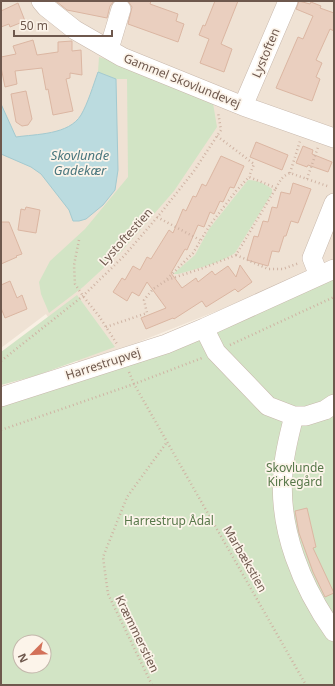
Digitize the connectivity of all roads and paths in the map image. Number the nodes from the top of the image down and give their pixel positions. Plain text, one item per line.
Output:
1 (41, 1) edge
2 (288, 1) edge
3 (121, 9) dead end
4 (108, 50) junction
5 (222, 96) junction
6 (243, 106) junction
7 (304, 127) junction
8 (217, 136) junction
9 (328, 136) edge
10 (290, 173) junction
11 (249, 177) junction
12 (307, 179) junction
13 (276, 188) junction
14 (334, 189) edge
15 (334, 203) edge
16 (157, 217) junction
17 (79, 240) dead end
18 (200, 240) junction
19 (236, 255) junction
20 (312, 258) junction
21 (327, 272) edge
22 (167, 280) junction
23 (83, 296) junction
24 (334, 297) edge
25 (106, 326) junction
26 (204, 328) junction
27 (216, 352) junction
28 (123, 357) junction
29 (1, 361) edge
30 (134, 384) junction
31 (1, 396) edge
32 (334, 404) edge
33 (294, 416) junction
34 (1, 430) edge
35 (167, 442) junction
36 (334, 632) edge
37 (152, 685) edge
38 (306, 685) edge

1 - 4 street, Gammel Skovlundevej
2 - 6 street, Lystoften
3 - 4 street
4 - 5 street, Gammel Skovlundevej
5 - 6 street, Gammel Skovlundevej
5 - 8 path, Lystoftestien
6 - 7 street, Gammel Skovlundevej
7 - 9 street, Gammel Skovlundevej
7 - 10 path
8 - 11 path
8 - 16 path, Lystoftestien
9 - 12 path
10 - 12 path
10 - 13 path
11 - 13 path
11 - 18 path
12 - 14 path
13 - 19 path
15 - 20 street
16 - 18 path
16 - 23 path, Lystoftestien
17 - 23 path, Marbækstien
18 - 22 path
19 - 20 path
19 - 22 path
20 - 21 street
21 - 26 street, Harrestrupvej
22 - 25 path
23 - 25 path, Marbækstien
23 - 29 path, Lystoftestien
24 - 27 path
25 - 28 path, Marbækstien
26 - 27 street
26 - 28 street, Harrestrupvej
27 - 30 path
27 - 33 street
28 - 30 path, Marbækstien
28 - 31 street, Harrestrupvej
30 - 34 path
30 - 35 path, Marbækstien
32 - 33 street
33 - 36 street
35 - 37 path, Kræmmerstien
35 - 38 path, Marbækstien

